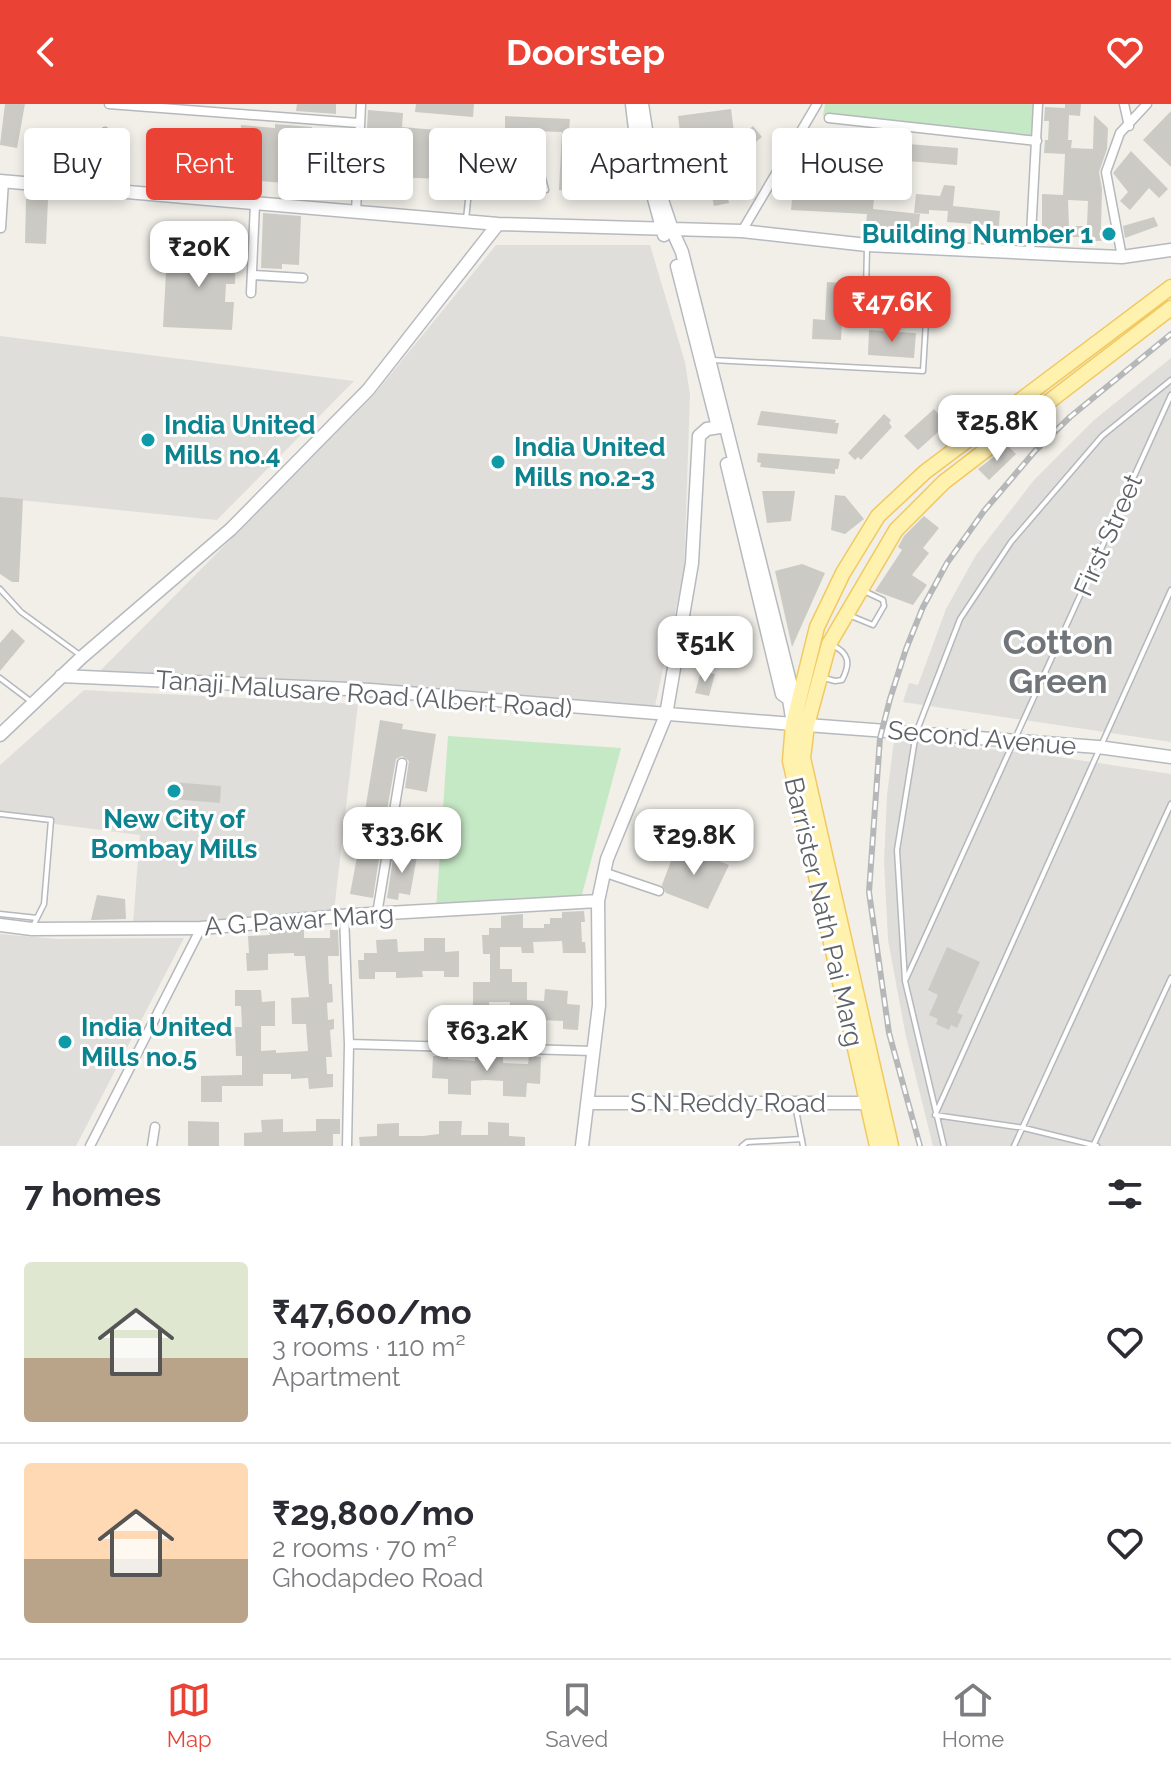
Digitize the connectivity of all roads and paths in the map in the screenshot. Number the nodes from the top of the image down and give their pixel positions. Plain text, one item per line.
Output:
1 (109, 104) edge
2 (361, 104) edge
3 (632, 104) edge
4 (642, 104) edge
5 (1038, 104) edge
6 (1124, 104) edge
7 (1147, 104) edge
8 (815, 106) edge
9 (829, 118) dead end
10 (358, 123) junction
11 (1129, 126) junction
12 (1037, 141) junction
13 (2, 181) edge
14 (24, 183) edge
15 (130, 192) edge
16 (468, 200) edge
17 (255, 204) junction
18 (356, 213) junction
19 (465, 222) junction
20 (498, 224) junction
21 (1, 228) edge
22 (666, 230) junction
23 (742, 231) junction
24 (867, 245) junction
25 (1171, 250) edge
26 (1030, 253) junction
27 (1122, 257) junction
28 (252, 275) junction
29 (303, 278) dead end
30 (1171, 287) edge
31 (251, 293) dead end
32 (1171, 308) edge
33 (709, 360) junction
34 (1171, 380) edge
35 (1171, 395) edge
36 (722, 427) junction
37 (0, 589) edge
38 (860, 589) junction
39 (1171, 590) edge
40 (846, 613) junction
41 (829, 644) junction
42 (82, 657) junction
43 (61, 676) junction
44 (820, 677) junction
45 (0, 678) edge
46 (34, 703) junction
47 (666, 715) junction
48 (800, 724) junction
49 (916, 733) junction
50 (0, 735) edge
51 (1016, 742) junction
52 (1098, 747) junction
53 (1171, 757) edge
54 (402, 763) dead end
55 (1171, 804) edge
56 (0, 814) edge
57 (603, 872) junction
58 (659, 891) dead end
59 (598, 901) junction
60 (0, 914) edge
61 (377, 914) junction
62 (344, 915) junction
63 (35, 923) junction
64 (0, 925) edge
65 (201, 928) junction
66 (1171, 978) edge
67 (905, 981) junction
68 (349, 1044) junction
69 (593, 1051) junction
70 (589, 1103) junction
71 (794, 1103) junction
72 (873, 1103) junction
73 (935, 1115) junction
74 (155, 1127) dead end
75 (1024, 1128) junction
76 (802, 1139) junction
77 (90, 1146) edge
78 (152, 1146) edge
79 (347, 1146) edge
80 (582, 1146) edge
81 (742, 1146) edge
82 (803, 1146) edge
83 (877, 1146) edge
84 (891, 1146) edge
85 (944, 1146) edge
86 (1014, 1146) edge
87 (1095, 1146) edge

1 - 10 street
2 - 10 street
3 - 22 street
4 - 22 street
5 - 12 street
6 - 11 street
7 - 11 street
8 - 23 street
9 - 12 street
10 - 18 street
11 - 27 street
12 - 26 street
13 - 14 street
13 - 21 street
15 - 17 street
16 - 19 lane
17 - 18 street
17 - 28 street
18 - 19 street
19 - 20 street
20 - 22 street
20 - 42 street
22 - 23 street
22 - 33 street
22 - 36 street
23 - 24 street
24 - 26 street
24 - 33 lane
25 - 27 street
26 - 27 street
28 - 29 street
28 - 31 street
30 - 48 main road
32 - 38 main road
33 - 36 street
34 - 49 lane
35 - 51 lane, First Street
36 - 47 street
36 - 48 street
37 - 42 lane
38 - 40 main road
38 - 40 lane
39 - 52 lane
40 - 41 main road
41 - 44 main road
41 - 44 lane
42 - 43 street
43 - 46 street
43 - 47 street, Tanaji Malusare Road (Albert Road)
44 - 48 main road
45 - 46 lane
46 - 50 street
47 - 48 street, Tanaji Malusare Road (Albert Road)
47 - 57 street
48 - 49 street, Second Avenue
48 - 72 main road, Barrister Nath Pai Marg
49 - 51 street, Second Avenue
49 - 67 lane
51 - 52 street, Second Avenue
51 - 67 lane, First Street
52 - 53 street, Second Avenue
52 - 73 lane
54 - 61 street
55 - 75 lane
56 - 63 lane
57 - 58 street
57 - 59 street
59 - 61 street, A G Pawar Marg
59 - 69 street
60 - 63 lane
61 - 62 street, A G Pawar Marg
62 - 65 street, A G Pawar Marg
62 - 68 street
63 - 64 street, A G Pawar Marg
63 - 65 street, A G Pawar Marg
65 - 77 street
66 - 87 lane
67 - 73 lane
68 - 69 street
68 - 79 street
69 - 70 street
70 - 71 street, S N Reddy Road
70 - 80 street
71 - 72 street, S N Reddy Road
71 - 76 lane
72 - 83 main road, Barrister Nath Pai Marg
72 - 84 main road, Barrister Nath Pai Marg
73 - 75 lane
73 - 85 lane
74 - 78 street
75 - 86 lane
75 - 87 lane
76 - 81 lane
76 - 82 lane

